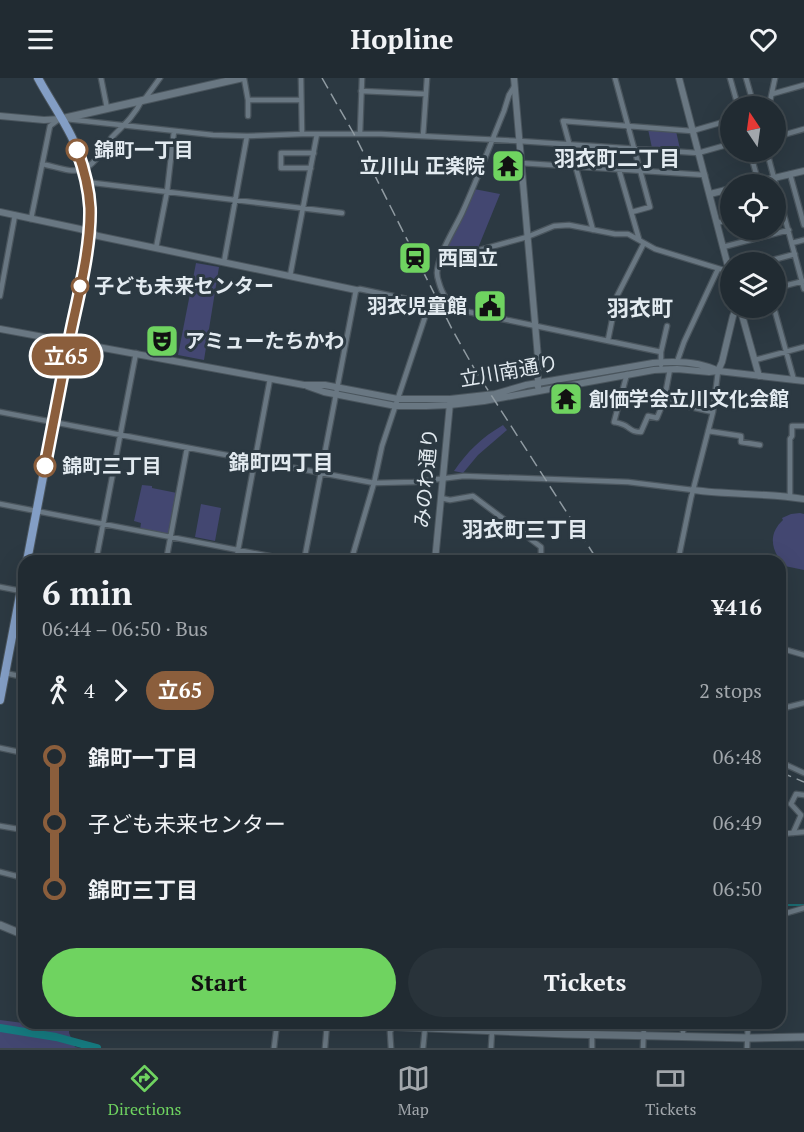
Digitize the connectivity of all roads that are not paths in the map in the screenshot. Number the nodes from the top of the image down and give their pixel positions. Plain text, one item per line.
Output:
1 (101, 78) edge
2 (160, 78) edge
3 (243, 78) edge
4 (301, 78) edge
5 (362, 78) edge
6 (427, 78) edge
7 (514, 78) edge
8 (615, 78) edge
9 (679, 78) edge
10 (730, 78) edge
11 (746, 78) edge
12 (775, 78) edge
13 (41, 81) edge
14 (207, 82) edge
15 (804, 85) edge
16 (514, 86) junction
17 (362, 92) junction
18 (426, 94) junction
19 (772, 94) joint
20 (735, 96) edge
21 (751, 96) edge
22 (143, 100) junction
23 (248, 100) junction
24 (301, 100) junction
25 (107, 108) junction
26 (0, 116) edge
27 (248, 116) dead end
28 (61, 118) junction
29 (720, 123) edge
30 (628, 125) junction
31 (124, 126) junction
32 (804, 129) edge
33 (174, 131) junction
34 (692, 131) junction
35 (302, 134) junction
36 (317, 134) junction
37 (360, 134) junction
38 (786, 134) edge
39 (247, 136) junction
40 (423, 136) junction
41 (492, 140) junction
42 (519, 141) junction
43 (570, 144) junction
44 (720, 147) edge
45 (634, 148) junction
46 (314, 153) junction
47 (698, 153) junction
48 (521, 163) junction
49 (42, 164) junction
50 (576, 167) junction
51 (311, 168) junction
52 (84, 169) junction
53 (620, 170) junction
54 (640, 171) junction
55 (804, 171) edge
56 (790, 174) junction
57 (786, 175) edge
58 (705, 176) junction
59 (87, 183) junction
60 (167, 192) junction
61 (720, 192) edge
62 (710, 194) junction
63 (235, 199) junction
64 (303, 208) junction
65 (0, 212) edge
66 (632, 212) junction
67 (342, 213) dead end
68 (15, 215) junction
69 (31, 219) junction
70 (786, 219) edge
71 (720, 222) edge
72 (717, 223) junction
73 (804, 225) edge
74 (593, 230) junction
75 (789, 230) junction
76 (89, 231) junction
77 (527, 237) junction
78 (804, 240) edge
79 (642, 241) junction
80 (792, 243) junction
81 (723, 247) junction
82 (156, 248) junction
83 (724, 252) edge
84 (795, 254) junction
85 (786, 256) edge
86 (440, 261) junction
87 (224, 262) junction
88 (718, 269) joint
89 (290, 276) junction
90 (803, 281) edge
91 (786, 285) edge
92 (804, 289) edge
93 (356, 290) junction
94 (0, 296) edge
95 (733, 318) edge
96 (743, 318) edge
97 (777, 318) edge
98 (535, 326) junction
99 (667, 326) dead end
100 (0, 329) edge
101 (608, 340) junction
102 (69, 342) junction
103 (804, 347) edge
104 (661, 352) junction
105 (786, 352) junction
106 (136, 353) junction
107 (755, 360) junction
108 (677, 362) junction
109 (661, 366) junction
110 (670, 369) junction
111 (718, 371) junction
112 (627, 374) junction
113 (759, 376) junction
114 (270, 379) junction
115 (794, 380) junction
116 (804, 381) edge
117 (538, 387) junction
118 (337, 391) junction
119 (664, 401) junction
120 (397, 402) junction
121 (450, 402) junction
122 (0, 412) edge
123 (713, 412) junction
124 (53, 423) junction
125 (804, 426) edge
126 (708, 431) junction
127 (120, 435) junction
128 (760, 445) dead end
129 (187, 448) junction
130 (255, 461) junction
131 (321, 474) junction
132 (443, 478) junction
133 (374, 483) junction
134 (693, 490) junction
135 (790, 497) junction
136 (441, 498) junction
137 (804, 499) edge
138 (0, 504) edge
139 (36, 511) junction
140 (104, 524) junction
141 (171, 537) junction
142 (238, 550) junction
143 (28, 555) edge
144 (97, 555) edge
145 (167, 555) edge
146 (237, 555) edge
147 (264, 555) edge
148 (305, 555) edge
149 (353, 555) edge
150 (436, 555) edge
151 (541, 555) edge
152 (679, 555) edge
153 (0, 587) edge
154 (18, 590) edge
155 (18, 606) edge
156 (786, 650) edge
157 (804, 655) edge
158 (5, 673) junction
159 (18, 676) edge
160 (0, 700) edge
161 (804, 703) edge
162 (786, 708) edge
163 (0, 748) edge
164 (18, 752) edge
165 (786, 765) edge
166 (804, 773) edge
167 (804, 795) edge
168 (0, 826) edge
169 (18, 829) edge
170 (804, 832) edge
171 (793, 833) junction
172 (786, 834) edge
173 (0, 872) edge
174 (18, 876) edge
175 (804, 908) edge
176 (786, 913) edge
177 (0, 925) edge
178 (18, 932) edge
179 (276, 1029) edge
180 (327, 1029) edge
181 (392, 1029) edge
182 (424, 1029) edge
183 (447, 1029) edge
184 (515, 1029) edge
185 (566, 1029) edge
186 (644, 1029) edge
187 (683, 1029) edge
188 (748, 1029) edge
189 (492, 1031) junction
190 (515, 1032) junction
191 (566, 1034) junction
192 (592, 1035) junction
193 (644, 1036) junction
194 (682, 1037) junction
195 (804, 1037) edge
196 (747, 1038) junction
197 (274, 1048) edge
198 (325, 1048) edge
199 (391, 1048) edge
200 (423, 1048) edge
201 (491, 1048) edge
202 (592, 1048) edge
203 (643, 1048) edge
204 (747, 1048) edge

1 - 25 street
2 - 22 street
3 - 14 main road
3 - 23 street
4 - 24 street
5 - 17 street
6 - 18 street
7 - 16 street
8 - 30 street
9 - 34 street
10 - 20 street
11 - 21 street
12 - 19 street
13 - 28 main road
14 - 22 main road
15 - 19 street
16 - 41 street
16 - 42 street
17 - 18 street
17 - 37 street
18 - 40 street
22 - 25 main road
22 - 31 street
23 - 24 street
23 - 27 street
24 - 35 street
25 - 28 main road
26 - 28 street
28 - 31 street
28 - 49 street
28 - 52 main road
29 - 34 street
30 - 34 street
30 - 43 street
30 - 45 street
31 - 33 street
31 - 52 street
32 - 38 street
33 - 39 street
33 - 60 street
34 - 47 street
35 - 36 street
35 - 39 street
36 - 37 street
36 - 46 street
37 - 40 street
39 - 63 street
40 - 41 street
41 - 42 street
41 - 86 street
42 - 43 street
42 - 48 street
43 - 45 street
43 - 50 street
44 - 47 street
45 - 47 street
45 - 54 street
46 - 51 street
46 - 51 street
47 - 58 street
48 - 50 street
48 - 77 street
49 - 52 street
49 - 69 street
50 - 53 street
50 - 74 street
51 - 64 street
52 - 59 main road
53 - 54 street
53 - 66 street
54 - 58 street
54 - 66 street
55 - 56 street
56 - 57 street
56 - 73 street
58 - 62 street
59 - 60 street
59 - 76 main road
60 - 63 street
60 - 82 street
61 - 62 street
62 - 72 street
63 - 64 street
63 - 87 street
64 - 67 street
64 - 89 street
65 - 68 street
66 - 79 street
68 - 69 street
68 - 94 street
69 - 76 street
70 - 75 street
71 - 72 street
72 - 81 street
74 - 77 street
74 - 79 street
75 - 80 street
75 - 81 street
76 - 82 street
76 - 102 main road
77 - 86 street
77 - 98 street
78 - 80 street
79 - 88 street
79 - 101 street
80 - 84 street
81 - 83 street
82 - 87 street
84 - 85 street
84 - 90 street
86 - 98 street
87 - 89 street
88 - 108 street
89 - 93 street
90 - 91 street
90 - 92 street
93 - 118 street
93 - 120 street
95 - 111 street
96 - 107 street
97 - 105 street
98 - 101 street
98 - 117 street
99 - 104 street
100 - 102 street, 立川南通り
101 - 104 street
102 - 106 street, 立川南通り
102 - 124 main road
103 - 105 street
104 - 109 street
105 - 107 street
105 - 115 street
106 - 114 street, 立川南通り
106 - 127 street
107 - 113 street
108 - 109 street, 立川南通り
108 - 111 street, 立川南通り
109 - 110 street, 立川南通り
109 - 112 street, 立川南通り
109 - 117 street, 立川南通り
110 - 111 street, 立川南通り
110 - 119 street
111 - 113 street, 立川南通り
111 - 123 street
112 - 117 street, 立川南通り
112 - 119 street
113 - 115 street, 立川南通り
114 - 118 street, 立川南通り
114 - 130 street
115 - 116 street, 立川南通り
117 - 121 street, 立川南通り
118 - 120 street, 立川南通り
118 - 131 street
119 - 123 street
120 - 121 street, 立川南通り
120 - 133 street
121 - 132 street, みのわ通り
122 - 124 street
123 - 126 street
124 - 127 street
124 - 139 main road
125 - 135 street
126 - 128 street
126 - 134 street
127 - 129 street
127 - 140 street
129 - 130 street
129 - 141 street
130 - 131 street
130 - 142 street
131 - 133 street
131 - 148 street
132 - 133 street
132 - 134 street
132 - 136 street, みのわ通り
133 - 149 street
134 - 135 street
134 - 152 street
135 - 137 street
136 - 150 street, みのわ通り
136 - 151 street
138 - 139 street
139 - 140 street
139 - 143 main road
140 - 141 street
140 - 144 street
141 - 142 street
141 - 145 street
142 - 146 street
142 - 147 street
153 - 154 street
155 - 158 main road
156 - 157 street
158 - 159 street
158 - 160 main road
161 - 162 street
163 - 164 street
165 - 166 street
167 - 171 street
168 - 169 street
170 - 171 street
171 - 172 street
173 - 174 street
175 - 176 street
177 - 178 main road
179 - 197 street
180 - 198 street
181 - 199 street
182 - 200 street
183 - 189 main road
184 - 190 street
185 - 191 street
186 - 193 street
187 - 194 street
188 - 196 street
189 - 190 main road
189 - 201 street
190 - 191 main road
191 - 192 main road
192 - 193 main road
192 - 202 street
193 - 194 main road
193 - 203 street
194 - 196 main road
195 - 196 main road
196 - 204 street

